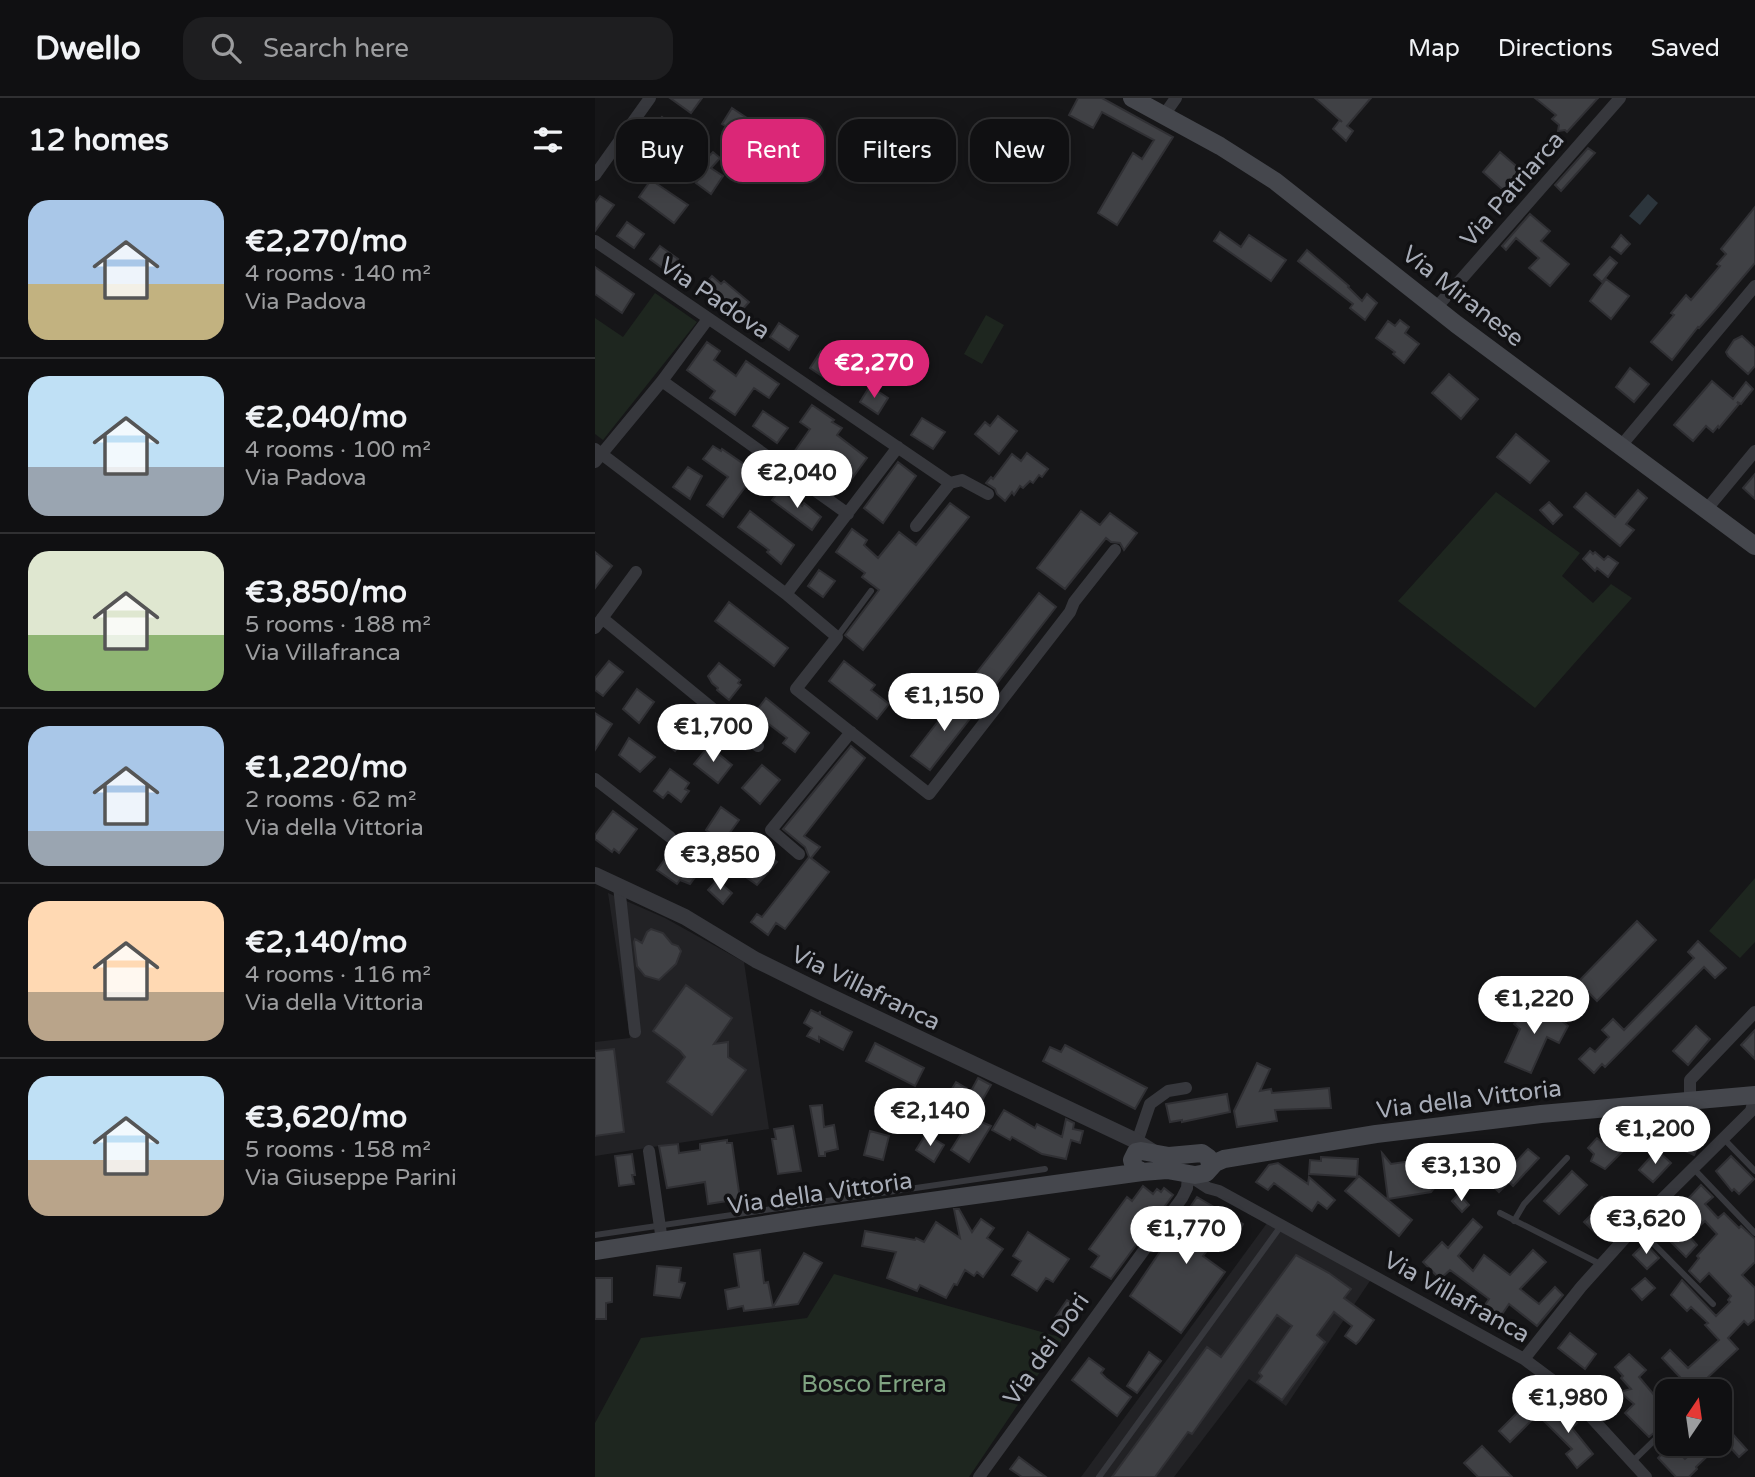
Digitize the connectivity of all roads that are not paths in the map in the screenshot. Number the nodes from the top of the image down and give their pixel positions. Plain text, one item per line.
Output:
1 (650, 98) edge
2 (1132, 98) edge
3 (1176, 98) edge
4 (1620, 98) edge
5 (1164, 114) junction
6 (595, 175) edge
7 (595, 242) edge
8 (1755, 286) edge
9 (1436, 308) junction
10 (708, 319) junction
11 (662, 382) junction
12 (898, 447) junction
13 (1620, 447) junction
14 (1755, 452) edge
15 (597, 455) edge
16 (950, 483) junction
17 (988, 494) dead end
18 (1706, 510) junction
19 (848, 514) junction
20 (916, 526) dead end
21 (1755, 546) edge
22 (1115, 550) dead end
23 (636, 572) dead end
24 (871, 591) dead end
25 (786, 594) junction
26 (599, 623) edge
27 (837, 637) junction
28 (851, 732) junction
29 (758, 746) dead end
30 (595, 779) edge
31 (670, 837) dead end
32 (799, 854) dead end
33 (595, 875) edge
34 (619, 886) junction
35 (1755, 1012) edge
36 (635, 1032) dead end
37 (1187, 1088) dead end
38 (1755, 1095) edge
39 (1690, 1100) junction
40 (1723, 1138) junction
41 (649, 1151) dead end
42 (1136, 1157) junction
43 (1567, 1158) dead end
44 (1207, 1164) junction
45 (1693, 1168) junction
46 (1755, 1171) edge
47 (1188, 1175) junction
48 (1219, 1191) junction
49 (1500, 1213) dead end
50 (1514, 1221) junction
51 (1281, 1226) junction
52 (1636, 1226) junction
53 (661, 1233) junction
54 (1755, 1233) edge
55 (595, 1235) edge
56 (595, 1251) edge
57 (1602, 1265) junction
58 (1713, 1304) dead end
59 (1524, 1359) junction
60 (1655, 1440) edge
61 (1633, 1461) junction
62 (979, 1477) edge
63 (1099, 1477) edge
64 (1646, 1477) edge

1 - 6 street
2 - 5 main road, Via Miranese
3 - 5 street
4 - 9 street, Via Patriarca
5 - 9 main road, Via Miranese
7 - 10 street, Via Padova
8 - 13 street
9 - 13 main road, Via Miranese
10 - 11 street
10 - 12 street, Via Padova
11 - 15 street
11 - 19 street
12 - 16 street, Via Padova
12 - 19 street
13 - 18 main road, Via Miranese
14 - 18 street
15 - 25 street
16 - 17 street, Via Padova
16 - 20 street
18 - 21 main road, Via Miranese
19 - 25 street
22 - 28 street
23 - 26 street
24 - 27 lane
25 - 27 street
26 - 29 street
27 - 28 street
28 - 32 street
30 - 31 street
33 - 34 street, Via Villafranca
34 - 36 street
34 - 42 street, Via Villafranca
35 - 39 street
37 - 42 street
38 - 39 main road, Via della Vittoria
38 - 40 street
39 - 44 main road, Via della Vittoria
40 - 45 street
40 - 46 lane
41 - 53 street
42 - 44 main road, Via della Vittoria
42 - 47 main road, Via della Vittoria
42 - 53 main road, Via della Vittoria
43 - 50 lane
44 - 47 main road, Via della Vittoria
44 - 48 street
45 - 52 street
45 - 54 lane
47 - 48 street, Via Villafranca
47 - 62 street, Via dei Dori
48 - 51 street, Via Villafranca
49 - 50 lane
50 - 57 lane
51 - 59 street, Via Villafranca
51 - 63 lane
52 - 57 street
52 - 58 lane
53 - 55 lane
53 - 56 main road, Via della Vittoria
57 - 59 street
59 - 61 street, Via Villafranca
60 - 61 lane
61 - 64 street, Via Villafranca

